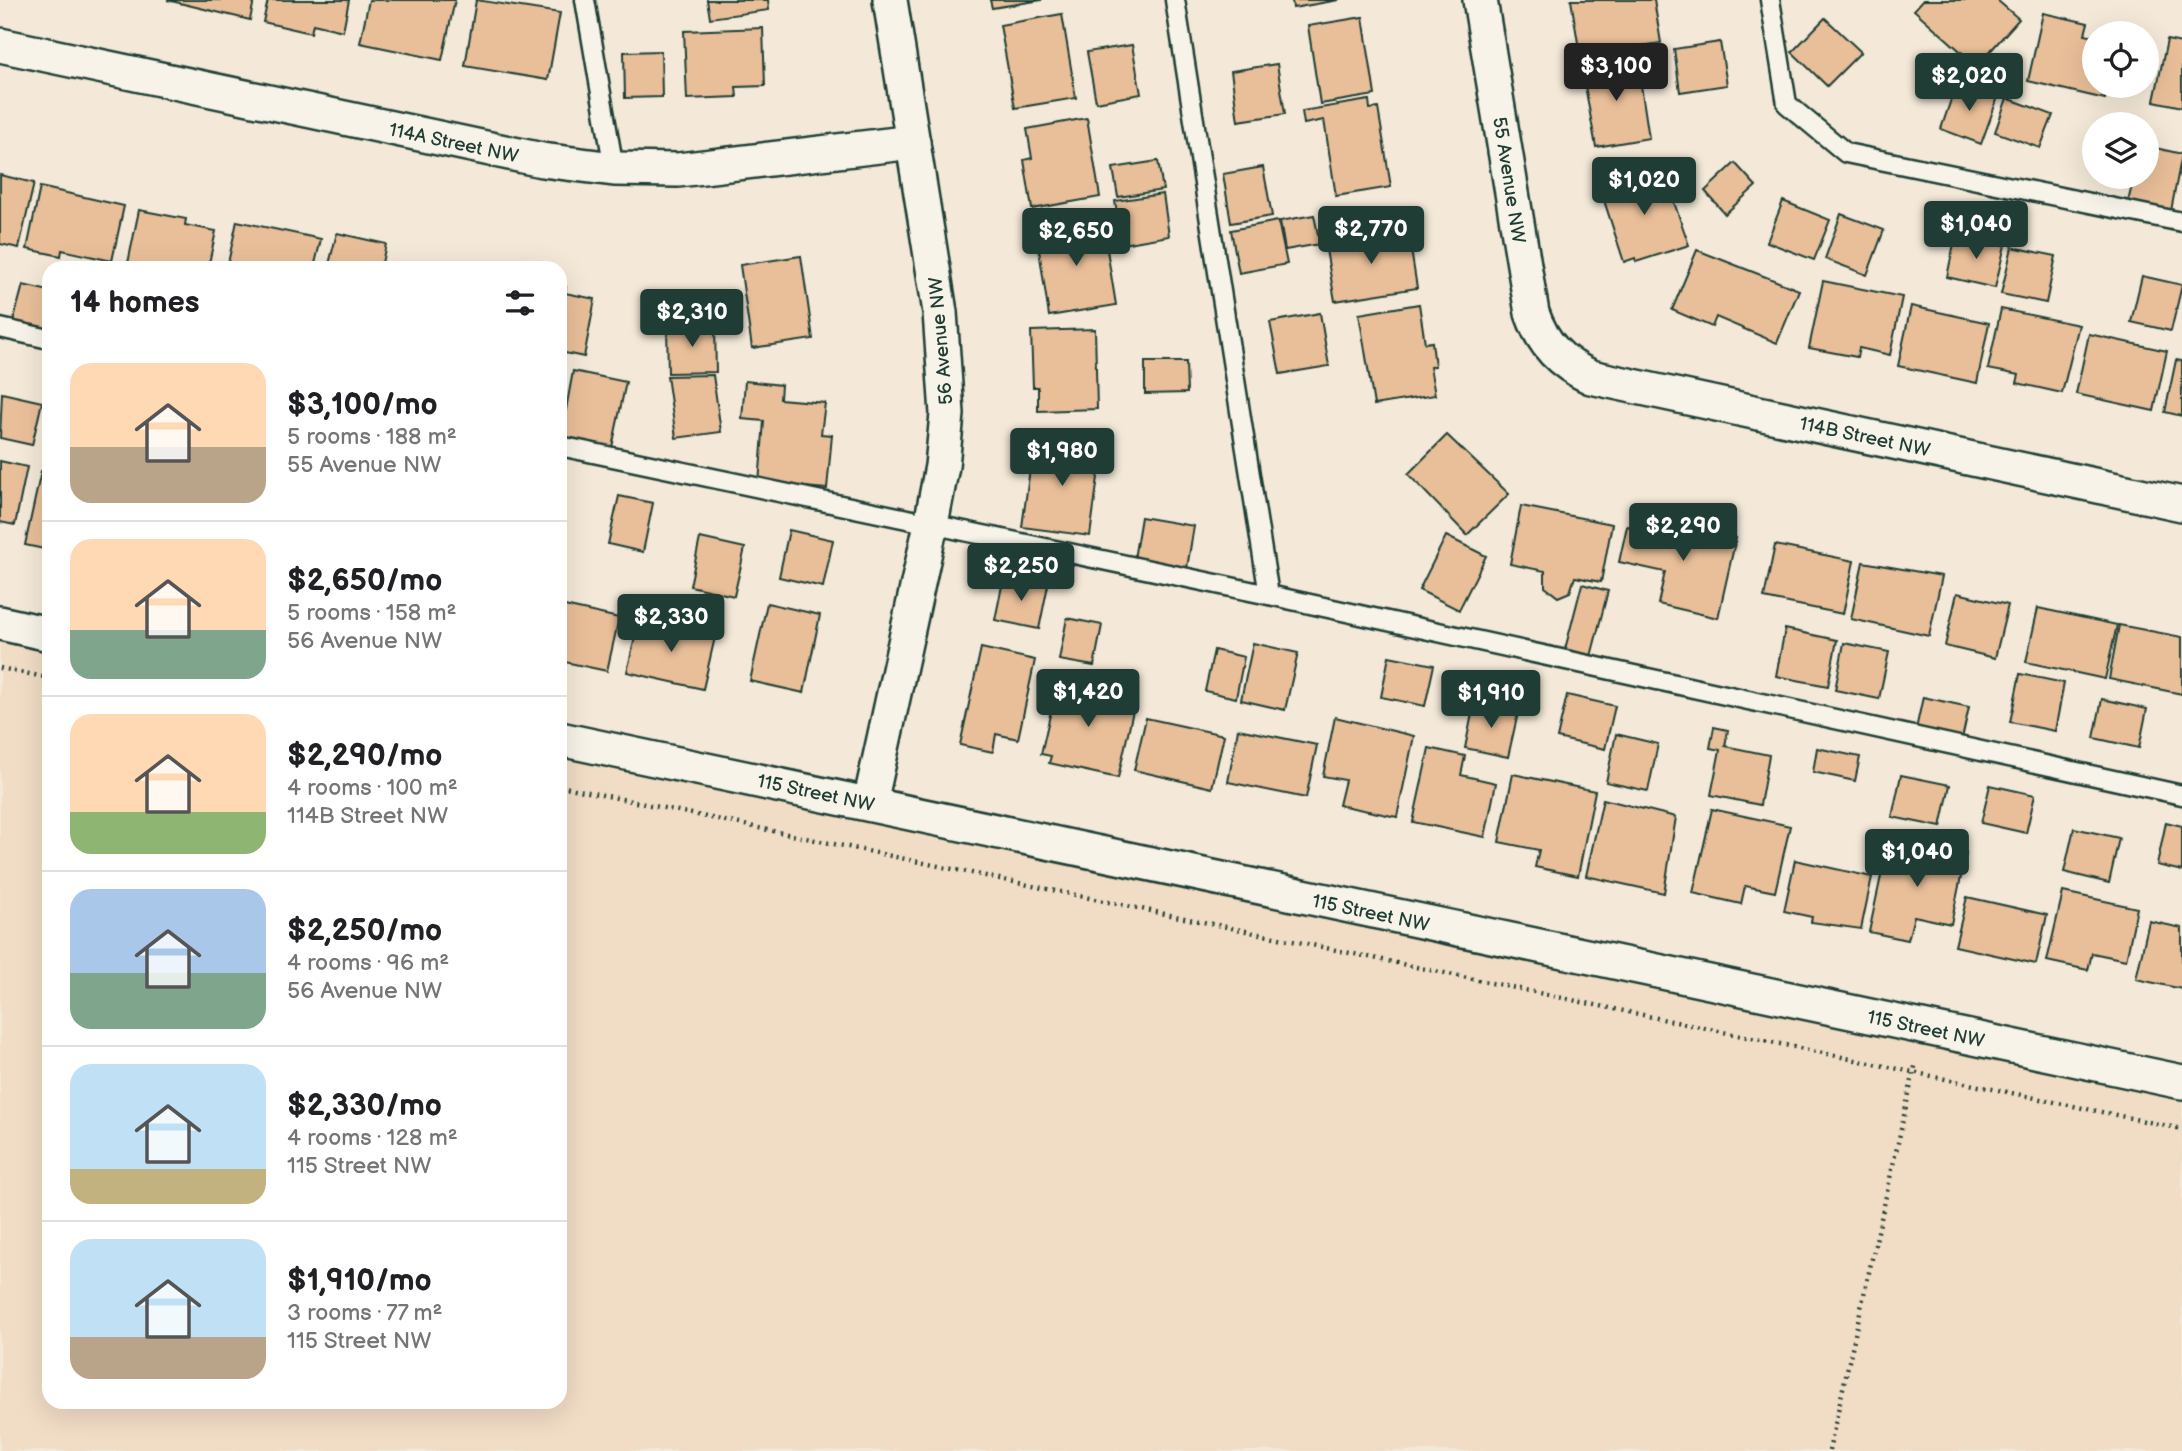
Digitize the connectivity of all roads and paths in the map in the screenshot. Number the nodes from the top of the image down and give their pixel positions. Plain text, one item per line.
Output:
1 (585, 0) edge
2 (890, 0) edge
3 (1175, 0) edge
4 (1480, 0) edge
5 (1770, 0) edge
6 (0, 45) edge
7 (914, 142) junction
8 (614, 169) junction
9 (2182, 222) edge
10 (0, 328) edge
11 (42, 337) edge
12 (1554, 353) joint
13 (567, 447) edge
14 (2182, 504) edge
15 (931, 524) junction
16 (1269, 595) junction
17 (0, 624) edge
18 (42, 633) edge
19 (0, 668) edge
20 (42, 677) edge
21 (567, 740) edge
22 (567, 787) edge
23 (2182, 795) edge
24 (870, 803) junction
25 (1922, 1027) junction
26 (1914, 1072) junction
27 (2182, 1082) edge
28 (2182, 1129) edge
29 (1829, 1451) edge

1 - 8 lane
2 - 7 street, 56 Avenue NW
3 - 16 lane
4 - 12 street, 55 Avenue NW
5 - 9 lane
6 - 8 street, 114A Street NW
7 - 8 street, 114A Street NW
7 - 15 street, 56 Avenue NW
10 - 11 lane
12 - 14 street, 114B Street NW
13 - 15 lane
15 - 16 lane
15 - 24 street, 56 Avenue NW
16 - 23 lane
17 - 18 street
19 - 20 path
21 - 24 street, 115 Street NW
22 - 26 path
24 - 25 street, 115 Street NW
25 - 26 path
25 - 27 street, 115 Street NW
26 - 28 path
26 - 29 path

